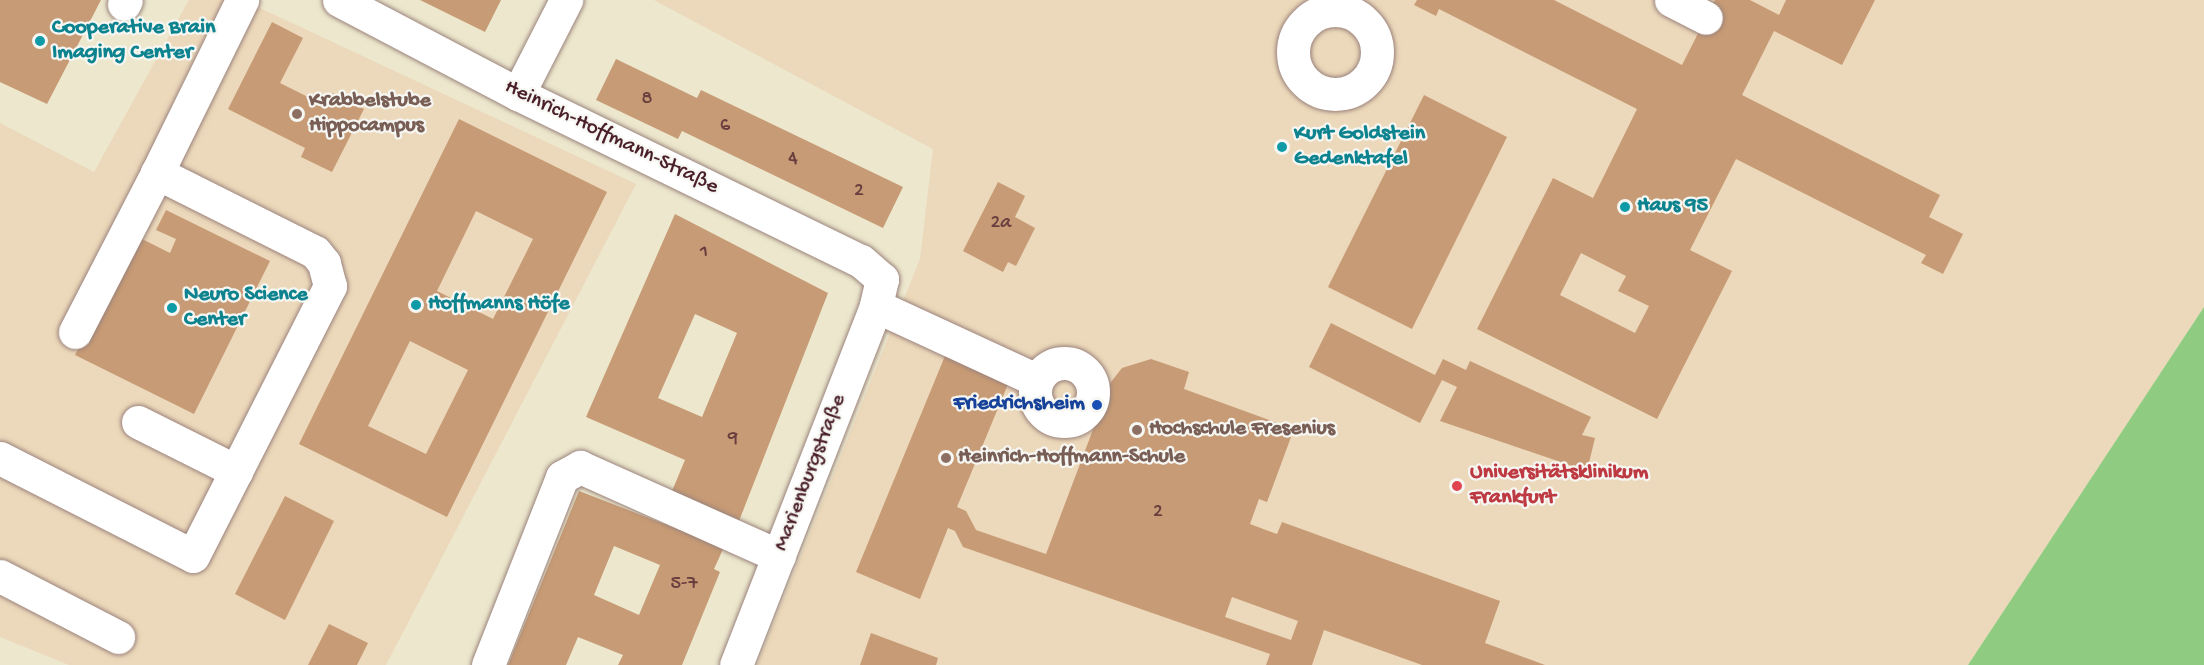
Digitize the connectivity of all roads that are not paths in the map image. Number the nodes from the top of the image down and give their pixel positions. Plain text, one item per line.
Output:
1 (242, 0) edge
2 (339, 0) edge
3 (566, 0) edge
4 (1671, 0) edge
5 (1706, 18) dead end
6 (518, 94) junction
7 (157, 173) junction
8 (879, 293) junction
9 (75, 332) dead end
10 (1036, 380) dead end
11 (138, 422) dead end
12 (0, 458) edge
13 (236, 471) junction
14 (779, 556) junction
15 (0, 576) edge
16 (118, 637) dead end
17 (488, 665) edge
18 (736, 665) edge

1 - 7 street
2 - 6 street, Heinrich-Hoffmann-Straße
3 - 6 street
4 - 5 street
6 - 8 street, Heinrich-Hoffmann-Straße
7 - 9 street
7 - 13 street
8 - 10 street, Heinrich-Hoffmann-Straße
8 - 14 street, Marienburgstraße
11 - 13 street
12 - 13 street
14 - 17 street
14 - 18 street, Marienburgstraße
15 - 16 street

